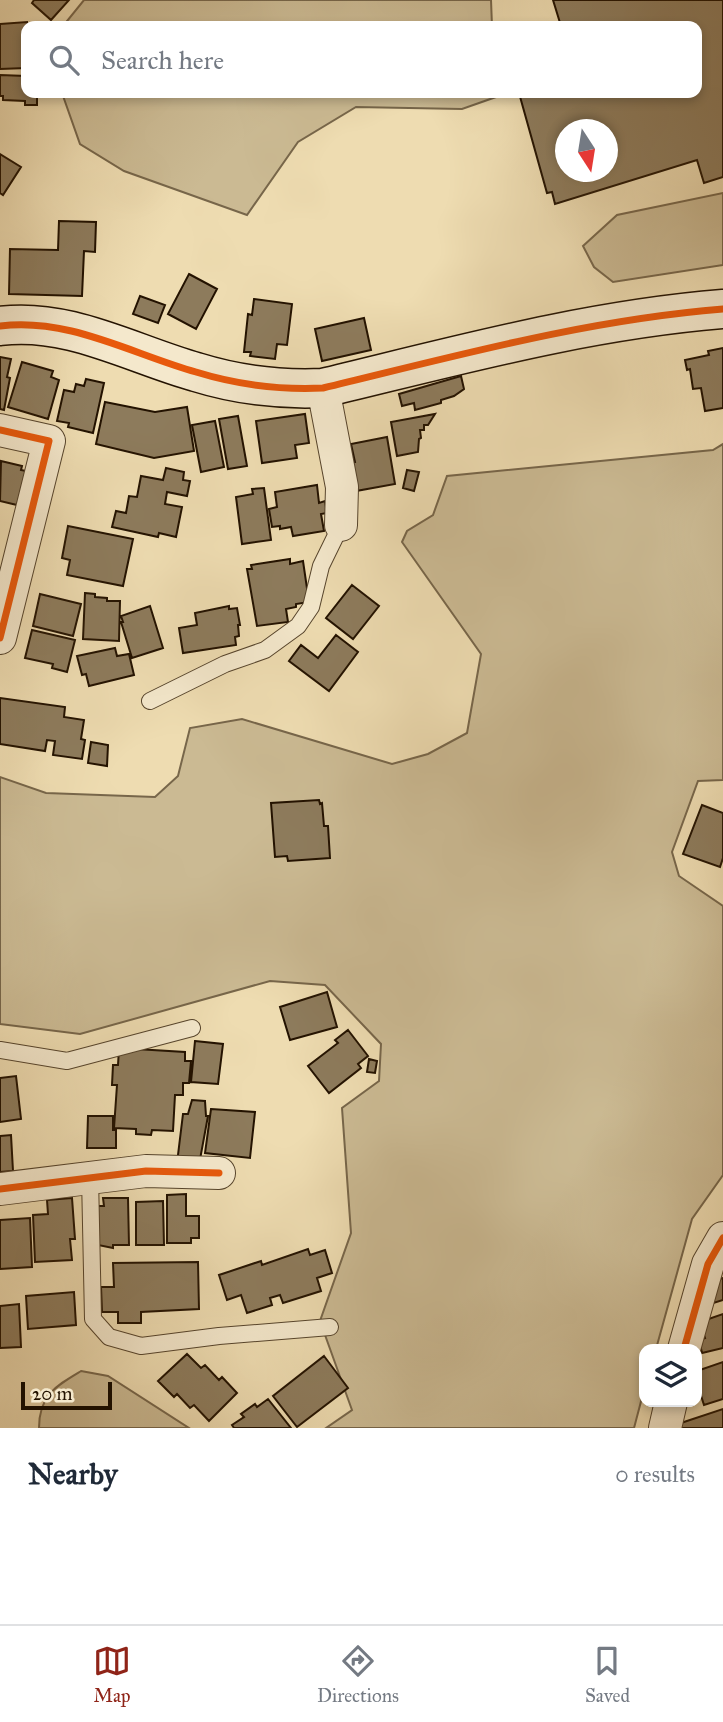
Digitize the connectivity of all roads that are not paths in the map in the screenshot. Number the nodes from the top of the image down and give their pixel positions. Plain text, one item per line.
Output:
1 (723, 309) edge
2 (0, 326) edge
3 (323, 388) junction
4 (0, 429) edge
5 (341, 526) joint
6 (0, 638) edge
7 (150, 701) dead end
8 (192, 1028) dead end
9 (0, 1050) edge
10 (219, 1173) dead end
11 (90, 1177) junction
12 (0, 1189) edge
13 (723, 1238) edge
14 (330, 1327) dead end
15 (685, 1344) edge
16 (670, 1407) edge
17 (665, 1428) edge

1 - 3 street
2 - 3 street
3 - 5 street
4 - 6 street
5 - 7 lane
8 - 9 lane
10 - 11 street
11 - 12 street
11 - 14 lane
13 - 15 street
16 - 17 street

